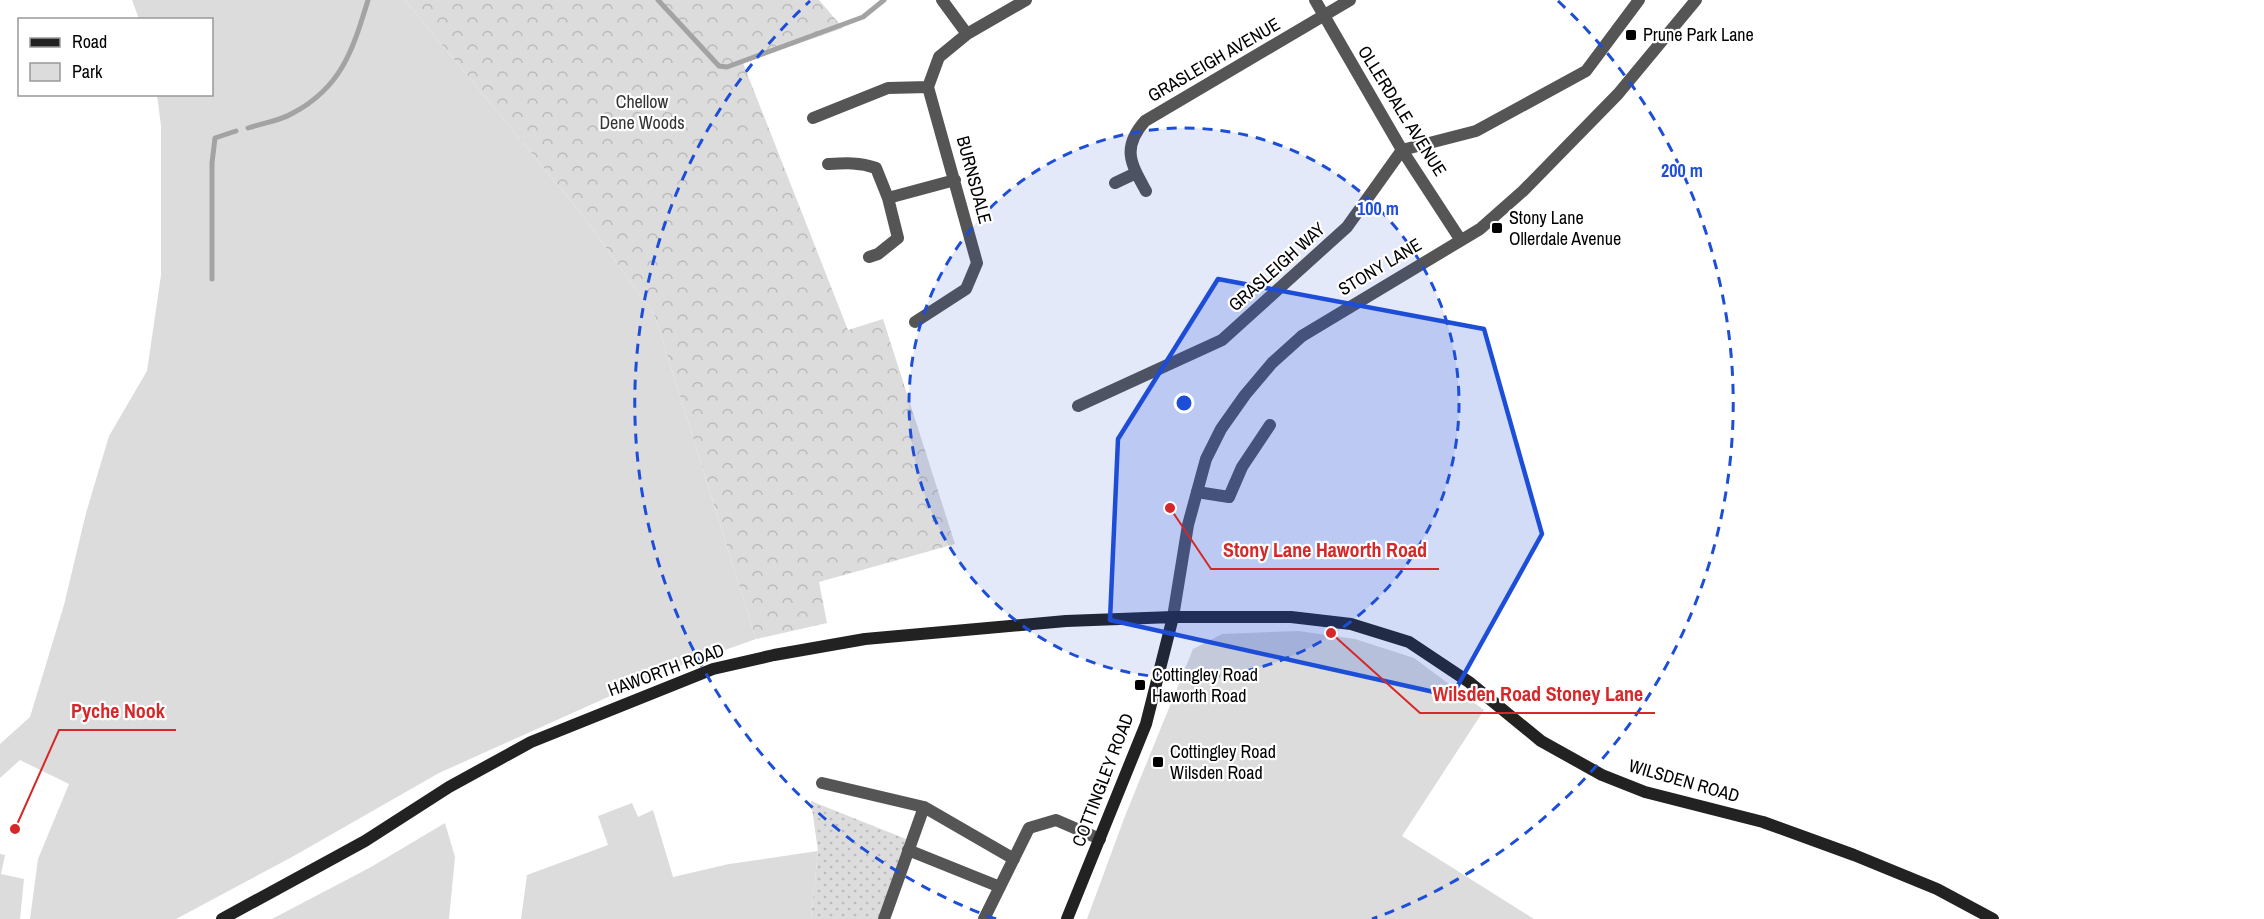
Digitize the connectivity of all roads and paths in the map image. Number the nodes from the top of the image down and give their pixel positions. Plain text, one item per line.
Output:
1 (942, 0) edge
2 (1026, 0) edge
3 (1315, 0) edge
4 (1350, 0) edge
5 (1639, 0) edge
6 (1696, 0) edge
7 (1324, 16) junction
8 (967, 34) junction
9 (928, 87) junction
10 (813, 118) dead end
11 (1402, 150) junction
12 (828, 164) dead end
13 (1136, 173) junction
14 (956, 180) junction
15 (1115, 183) dead end
16 (1146, 191) dead end
17 (888, 198) junction
18 (1460, 239) junction
19 (869, 257) dead end
20 (915, 322) dead end
21 (1078, 406) dead end
22 (1270, 424) dead end
23 (1197, 492) junction
24 (1173, 617) junction
25 (822, 783) dead end
26 (924, 807) junction
27 (1100, 839) junction
28 (908, 850) junction
29 (1014, 859) junction
30 (1000, 887) junction
31 (222, 919) edge
32 (884, 919) edge
33 (984, 919) edge
34 (1067, 919) edge
35 (1993, 919) edge

1 - 8 street
2 - 8 street
3 - 7 street, OLLERDALE AVENUE
4 - 7 street, GRASLEIGH AVENUE
5 - 11 street
6 - 18 street, STONY LANE
7 - 11 street, OLLERDALE AVENUE
7 - 13 street, GRASLEIGH AVENUE
8 - 9 street
9 - 10 street
9 - 14 street, BURNSDALE
11 - 18 street, OLLERDALE AVENUE
11 - 21 street, GRASLEIGH WAY
12 - 17 street
13 - 15 street
13 - 16 street, GRASLEIGH AVENUE
14 - 17 street
14 - 20 street, BURNSDALE
17 - 19 street
18 - 23 street, STONY LANE
22 - 23 street
23 - 24 street, STONY LANE
24 - 27 main road, COTTINGLEY ROAD
24 - 31 main road, HAWORTH ROAD
24 - 35 main road, WILSDEN ROAD
25 - 26 street
26 - 28 street
26 - 29 street
27 - 29 street
27 - 34 main road, COTTINGLEY ROAD
28 - 30 street
28 - 32 street
29 - 30 street
30 - 33 street

